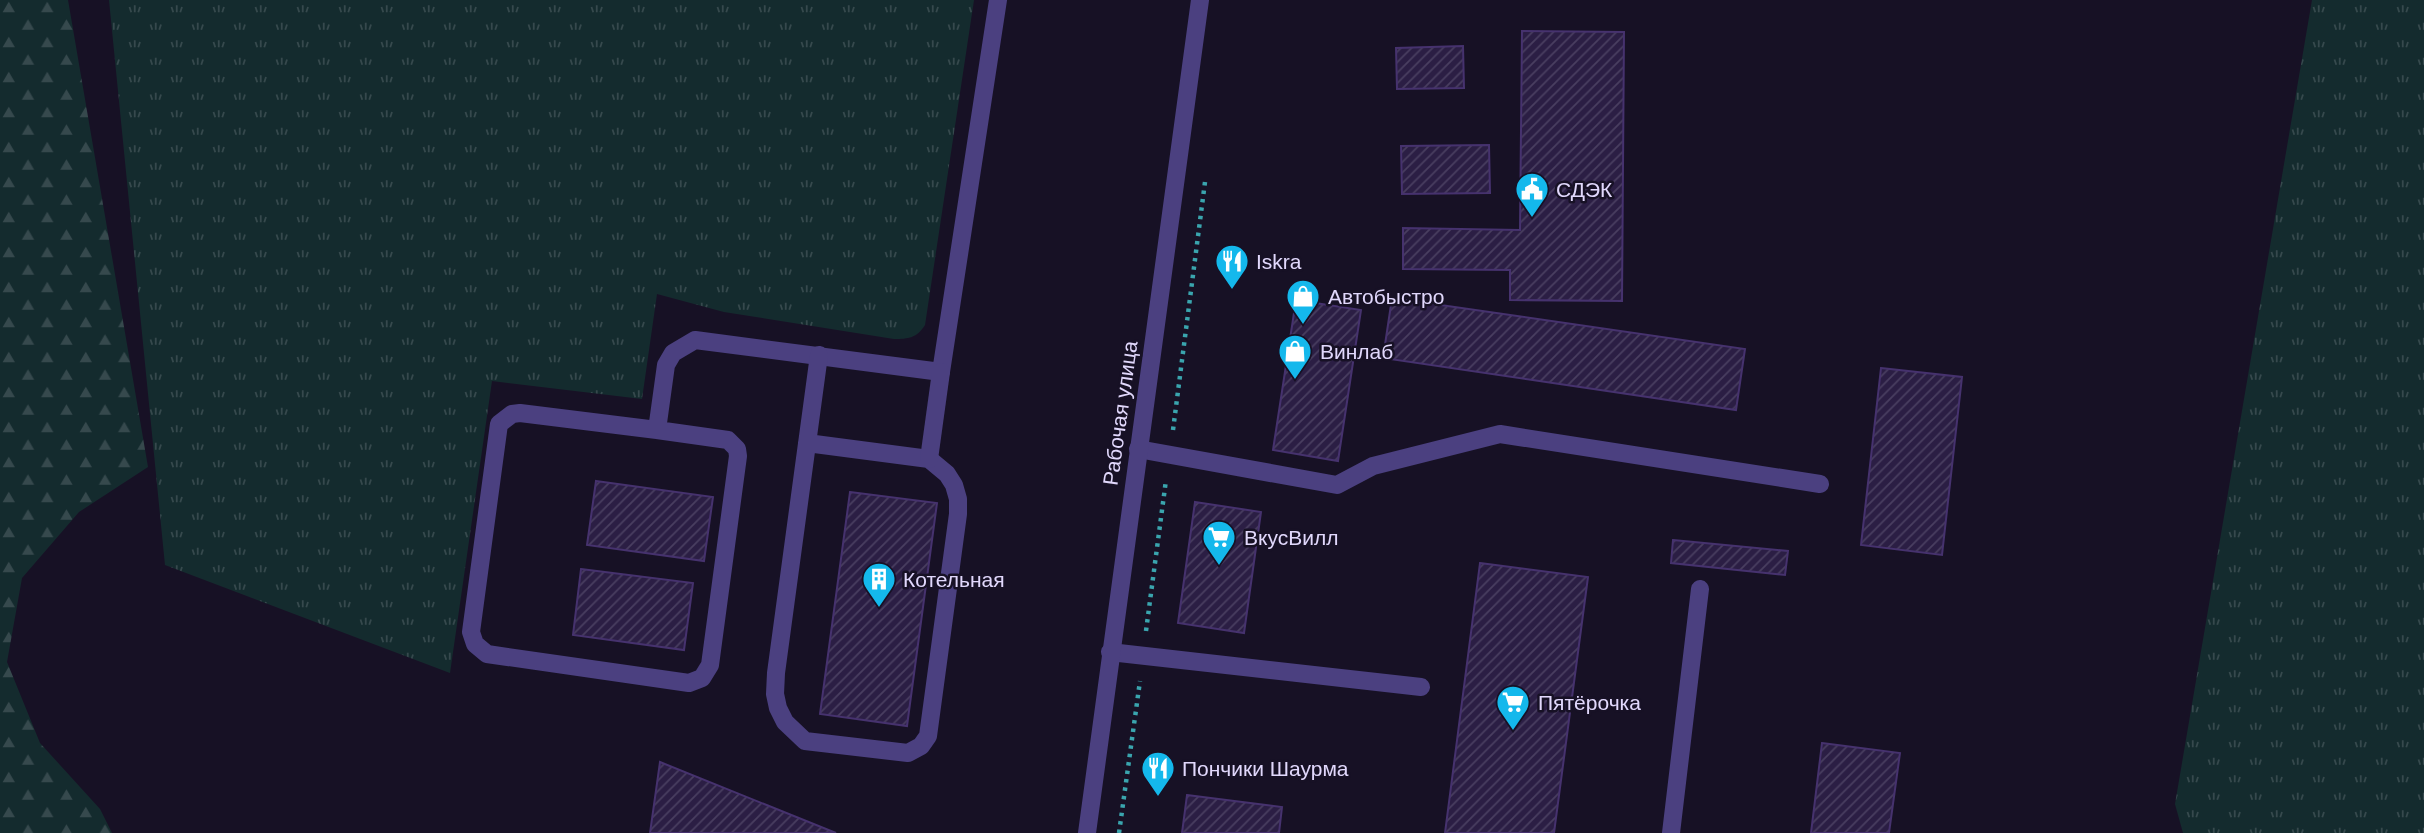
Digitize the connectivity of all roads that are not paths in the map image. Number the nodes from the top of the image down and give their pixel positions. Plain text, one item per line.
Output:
1 (998, 0) edge
2 (1200, 0) edge
3 (819, 355) junction
4 (941, 372) junction
5 (657, 430) junction
6 (807, 443) junction
7 (1138, 449) junction
8 (929, 459) junction
9 (1819, 484) dead end
10 (1700, 589) dead end
11 (1110, 652) junction
12 (1421, 687) dead end
13 (1087, 833) edge
14 (1671, 833) edge

1 - 4 street
2 - 7 street, Рабочая улица
3 - 4 street
3 - 5 street
3 - 6 street
4 - 8 street
5 - 5 street
6 - 8 street
6 - 8 street
7 - 9 street
7 - 11 street, Рабочая улица
10 - 14 street
11 - 12 street
11 - 13 street, Рабочая улица

